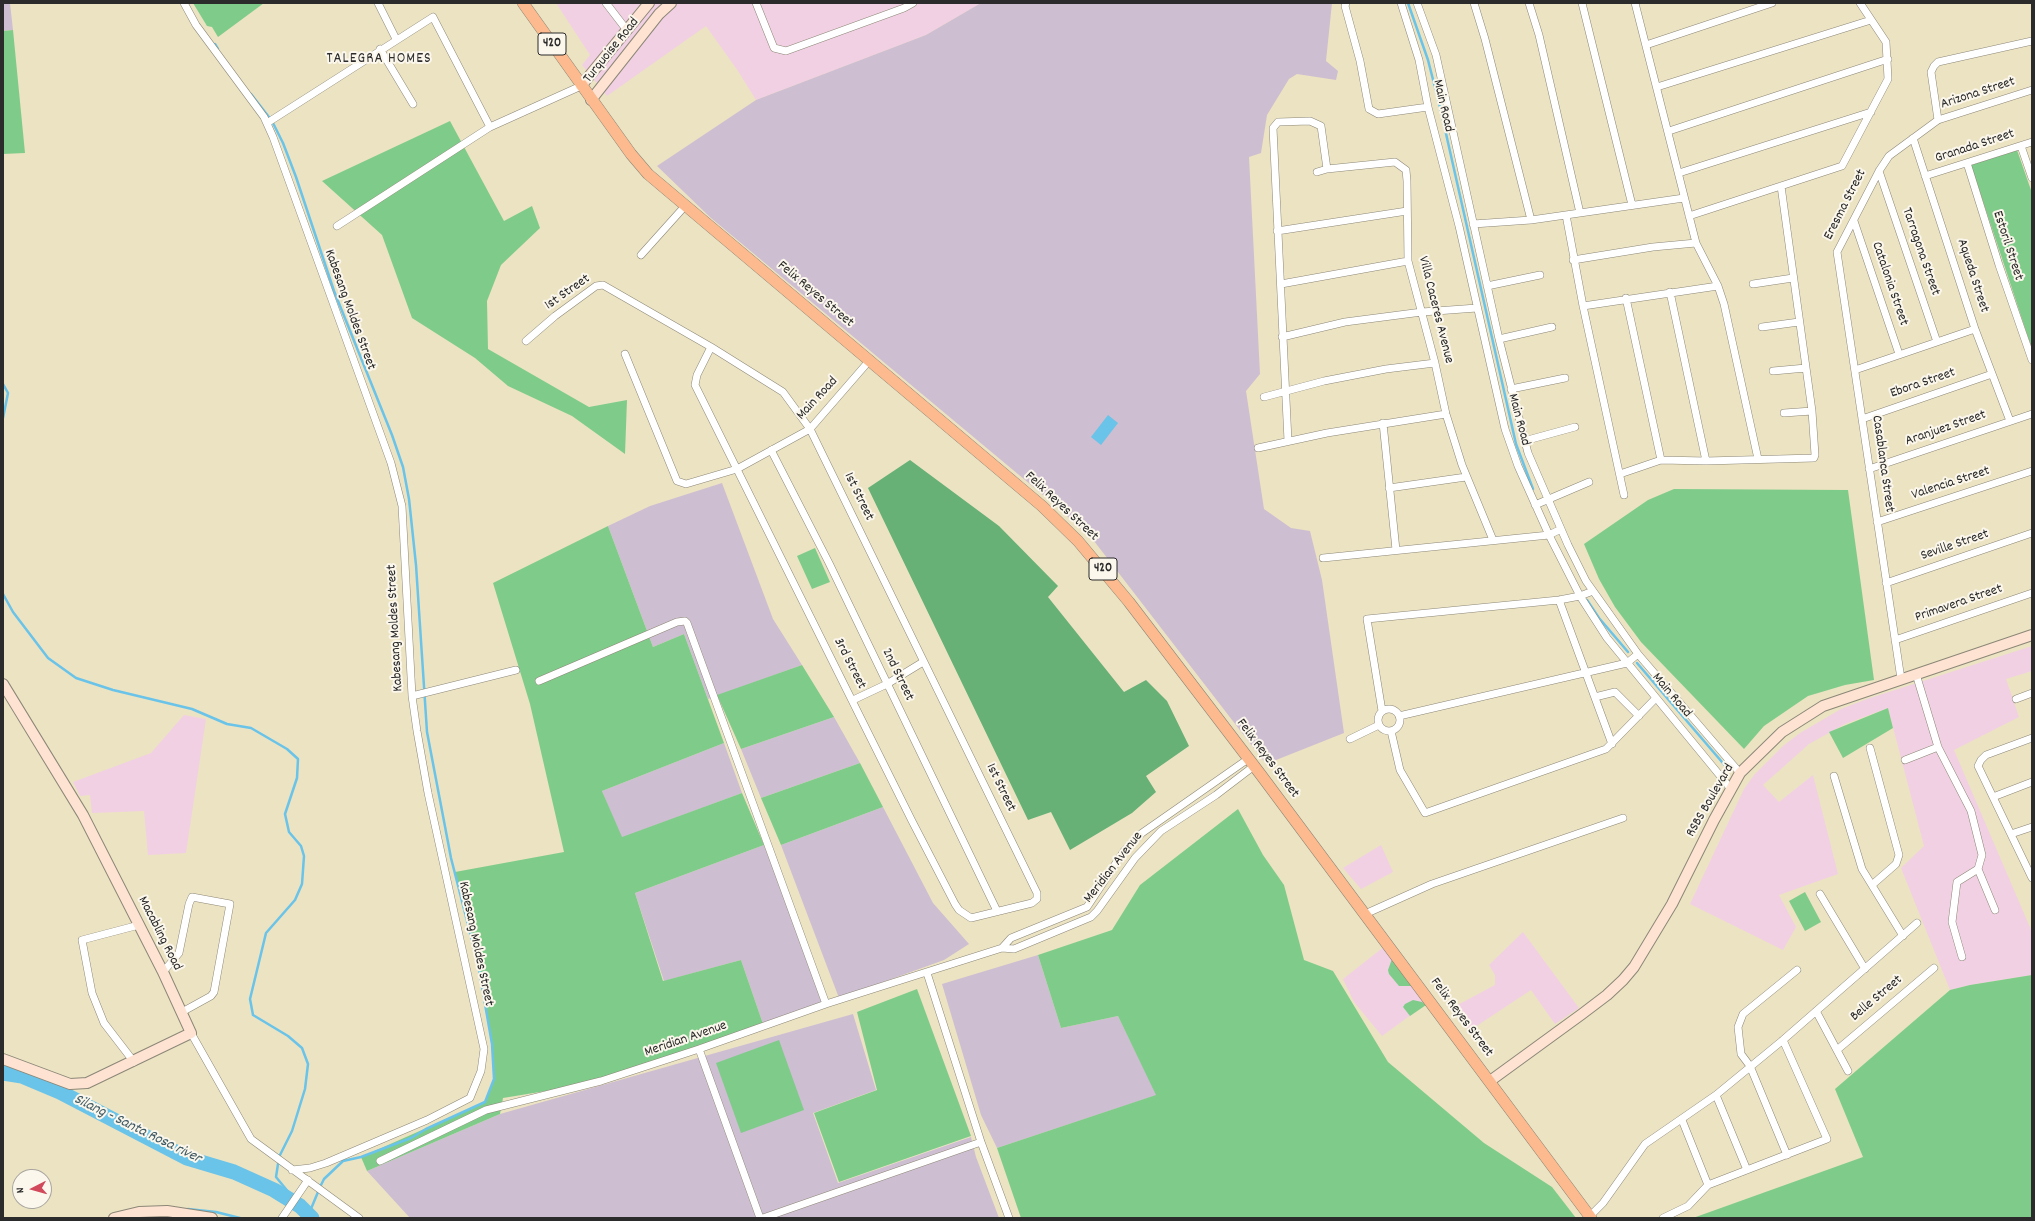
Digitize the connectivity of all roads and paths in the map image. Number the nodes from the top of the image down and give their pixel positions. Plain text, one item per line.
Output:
1 (184, 3) edge
2 (378, 3) edge
3 (523, 3) edge
4 (606, 3) edge
5 (649, 3) edge
6 (671, 3) edge
7 (756, 3) edge
8 (913, 3) edge
9 (1346, 3) edge
10 (1401, 3) edge
11 (1417, 3) edge
12 (1474, 3) edge
13 (1529, 3) edge
14 (1582, 3) edge
15 (1635, 3) edge
16 (1772, 3) edge
17 (1860, 3) edge
18 (1870, 20) junction
19 (623, 26) junction
20 (396, 39) junction
21 (2032, 41) edge
22 (1646, 45) junction
23 (380, 49) junction
24 (1888, 59) junction
25 (581, 86) junction
26 (1657, 87) junction
27 (2032, 90) edge
28 (591, 100) junction
29 (413, 104) dead end
30 (1428, 107) junction
31 (1871, 112) junction
32 (1938, 120) junction
33 (270, 121) junction
34 (490, 127) junction
35 (1669, 130) junction
36 (1913, 138) junction
37 (2032, 142) edge
38 (2021, 146) junction
39 (1967, 163) junction
40 (1327, 169) junction
41 (1879, 170) junction
42 (1316, 172) dead end
43 (1679, 173) junction
44 (1925, 176) junction
45 (2032, 178) edge
46 (1781, 186) junction
47 (1684, 198) junction
48 (1632, 205) junction
49 (685, 206) junction
50 (1407, 211) junction
51 (1580, 213) junction
52 (1566, 215) junction
53 (1689, 216) junction
54 (1531, 220) junction
55 (1854, 221) junction
56 (1473, 224) junction
57 (337, 226) dead end
58 (1278, 232) junction
59 (1696, 243) junction
60 (1837, 252) joint
61 (641, 255) dead end
62 (1574, 260) junction
63 (1408, 261) junction
64 (1540, 275) dead end
65 (1793, 278) junction
66 (1280, 284) junction
67 (1753, 284) dead end
68 (1487, 286) junction
69 (1718, 286) junction
70 (1670, 292) junction
71 (1626, 298) junction
72 (1583, 306) junction
73 (1478, 308) junction
74 (1422, 312) junction
75 (1799, 322) junction
76 (1552, 327) dead end
77 (1762, 327) dead end
78 (1975, 328) junction
79 (1282, 337) junction
80 (1499, 339) junction
81 (526, 341) dead end
82 (1937, 342) junction
83 (711, 347) junction
84 (625, 354) dead end
85 (1899, 354) junction
86 (869, 360) junction
87 (2032, 360) edge
88 (1435, 363) junction
89 (1806, 368) junction
90 (1855, 370) junction
91 (1773, 371) dead end
92 (1992, 374) junction
93 (1565, 378) dead end
94 (1511, 389) junction
95 (1287, 391) junction
96 (1264, 397) dead end
97 (1812, 411) junction
98 (1784, 413) dead end
99 (1446, 414) junction
100 (2032, 414) edge
101 (1862, 419) junction
102 (2010, 421) junction
103 (1383, 423) junction
104 (1576, 427) dead end
105 (810, 429) junction
106 (1288, 441) junction
107 (1524, 441) junction
108 (1258, 448) dead end
109 (771, 450) junction
110 (1758, 459) junction
111 (1661, 460) junction
112 (1706, 461) junction
113 (737, 469) junction
114 (1869, 469) junction
115 (2032, 471) edge
116 (1620, 474) junction
117 (1466, 477) junction
118 (1589, 482) dead end
119 (1389, 488) junction
120 (1624, 495) dead end
121 (1548, 499) junction
122 (1535, 505) junction
123 (1877, 522) junction
124 (1561, 529) junction
125 (2032, 533) edge
126 (1549, 535) junction
127 (1493, 540) junction
128 (1396, 550) junction
129 (1323, 558) dead end
130 (1886, 582) junction
131 (1593, 591) junction
132 (2032, 593) edge
133 (1580, 596) junction
134 (1559, 600) junction
135 (2032, 635) edge
136 (1895, 640) junction
137 (1638, 654) junction
138 (924, 662) junction
139 (1627, 663) junction
140 (516, 670) dead end
141 (1586, 673) junction
142 (1916, 674) junction
143 (1901, 679) junction
144 (539, 681) dead end
145 (3, 684) edge
146 (887, 684) junction
147 (2032, 693) edge
148 (415, 696) junction
149 (1595, 697) junction
150 (1656, 698) junction
151 (2016, 699) dead end
152 (853, 700) junction
153 (1382, 711) junction
154 (1399, 716) junction
155 (1639, 716) junction
156 (1379, 725) junction
157 (1391, 731) junction
158 (2032, 738) edge
159 (1350, 739) dead end
160 (1612, 744) junction
161 (1938, 747) junction
162 (1870, 748) dead end
163 (1905, 760) dead end
164 (1251, 763) junction
165 (1740, 773) junction
166 (1834, 776) dead end
167 (2032, 782) edge
168 (1731, 789) junction
169 (1993, 797) junction
170 (1622, 818) dead end
171 (2032, 827) edge
172 (2011, 834) junction
173 (2030, 866) edge
174 (1978, 868) junction
175 (2032, 878) edge
176 (1872, 885) junction
177 (1037, 893) joint
178 (1820, 894) dead end
179 (1995, 910) dead end
180 (997, 912) junction
181 (1365, 914) junction
182 (1918, 923) dead end
183 (138, 925) junction
184 (1903, 936) junction
185 (1002, 948) junction
186 (1962, 957) dead end
187 (1934, 968) dead end
188 (1866, 969) junction
189 (1797, 970) dead end
190 (162, 972) junction
191 (928, 973) junction
192 (826, 1004) junction
193 (1816, 1011) junction
194 (182, 1012) junction
195 (191, 1033) junction
196 (1783, 1040) junction
197 (700, 1049) junction
198 (1836, 1050) junction
199 (3, 1059) edge
200 (134, 1062) junction
201 (1750, 1066) junction
202 (1848, 1071) dead end
203 (1490, 1082) junction
204 (1716, 1095) junction
205 (1682, 1120) junction
206 (981, 1142) junction
207 (1787, 1155) junction
208 (380, 1161) dead end
209 (292, 1170) junction
210 (1747, 1170) junction
211 (308, 1180) junction
212 (1708, 1185) junction
213 (284, 1215) edge
214 (1590, 1217) edge
215 (114, 1218) edge
216 (212, 1218) edge
217 (359, 1218) edge
218 (762, 1218) edge
219 (1009, 1218) edge
220 (1663, 1218) edge

1 - 33 street, Kabesang Moldes Street
2 - 20 street
3 - 25 main road, Felix Reyes Street / 420
4 - 19 street
5 - 19 street, Turquoise Road
6 - 28 street, Turquoise Road
7 - 8 street
9 - 30 street
10 - 30 street, Main Road
11 - 56 street, Main Road
12 - 54 street
13 - 51 street
14 - 48 street
15 - 22 street
16 - 22 street
17 - 18 street
18 - 24 street
18 - 26 street
19 - 25 street, Turquoise Road
20 - 23 street
20 - 34 street
21 - 32 street
22 - 26 street
23 - 29 street
23 - 33 street
24 - 31 street
24 - 35 street
25 - 28 main road, Felix Reyes Street / 420
25 - 34 street
26 - 35 street
27 - 32 street, Arizona Street
28 - 49 main road, Felix Reyes Street / 420
30 - 73 street, Main Road
31 - 43 street
31 - 46 street
32 - 36 street, Arizona Street
33 - 148 street, Kabesang Moldes Street
34 - 57 street
35 - 43 street
36 - 41 street, Arizona Street
36 - 44 street, Aqueda Street
37 - 38 street, Granada Street
38 - 39 street, Granada Street
38 - 45 street
39 - 44 street, Granada Street
39 - 87 street, Estoril Street
40 - 42 street, Villa Caceres Avenue
40 - 50 street, Villa Caceres Avenue
40 - 58 street
41 - 55 street, Eresma Street
41 - 82 street, Tarragona Street
43 - 47 street
44 - 78 street, Aqueda Street
46 - 53 street
46 - 65 street
47 - 48 street
47 - 53 street
48 - 51 street
49 - 61 street
49 - 86 main road, Felix Reyes Street / 420
50 - 58 street
50 - 63 street, Villa Caceres Avenue
51 - 52 street
52 - 54 street
52 - 62 street
53 - 59 street
54 - 56 street
55 - 60 street, Eresma Street
55 - 85 street, Catalonia Street
56 - 68 street, Main Road
58 - 66 street
59 - 62 street
59 - 69 street
60 - 90 street, Casablanca Street
62 - 72 street
63 - 66 street
63 - 74 street, Villa Caceres Avenue
64 - 68 street
65 - 67 street
65 - 75 street
66 - 79 street
68 - 80 street, Main Road
69 - 70 street
69 - 110 street
70 - 71 street
70 - 112 street
71 - 72 street
71 - 111 street
72 - 116 street
73 - 74 street
73 - 122 street, Main Road
74 - 79 street
74 - 88 street, Villa Caceres Avenue
75 - 77 street
75 - 89 street
76 - 80 street
78 - 82 street
78 - 92 street, Aqueda Street
79 - 95 street
80 - 94 street, Main Road
81 - 83 street, 1st Street
82 - 85 street
83 - 105 street, 1st Street
83 - 113 street, 3rd Street
84 - 113 street, Main Road
85 - 90 street
86 - 105 street, Main Road
86 - 164 main road, Felix Reyes Street / 420
88 - 95 street
88 - 99 street, Villa Caceres Avenue
89 - 91 street
89 - 97 street
90 - 101 street, Casablanca Street
92 - 101 street, Ebora Street
92 - 102 street, Aqueda Street
93 - 94 street
94 - 107 street, Main Road
95 - 96 street
95 - 106 street
97 - 98 street
97 - 110 street
99 - 103 street
99 - 117 street, Villa Caceres Avenue
100 - 102 street, Aranjuez Street
101 - 114 street, Casablanca Street
102 - 114 street, Aranjuez Street
103 - 106 street
103 - 119 street
104 - 107 street
105 - 109 street, Main Road
105 - 138 street, 1st Street
106 - 108 street
107 - 121 street, Main Road
109 - 113 street, Main Road
109 - 146 street, 2nd Street
110 - 112 street
111 - 112 street
111 - 116 street
113 - 152 street, 3rd Street
114 - 123 street, Casablanca Street
115 - 123 street, Valencia Street
116 - 120 street
117 - 119 street
117 - 127 street, Villa Caceres Avenue
118 - 121 street
119 - 128 street
121 - 122 street
121 - 124 street, Main Road
122 - 126 street, Main Road
123 - 130 street, Casablanca Street
124 - 126 street
124 - 131 street, Main Road
125 - 130 street, Seville Street
126 - 127 street
126 - 133 street, Main Road
127 - 128 street
128 - 129 street
130 - 136 street, Casablanca Street
131 - 133 street
131 - 137 street, Main Road
132 - 136 street, Primavera Street
133 - 134 street
133 - 139 street, Main Road
134 - 141 street
134 - 153 street
135 - 142 street, RSBS Boulevard
136 - 143 street, Casablanca Street
137 - 139 street
137 - 165 street, Main Road
138 - 146 street
138 - 177 street, 1st Street
139 - 141 street
139 - 150 street, Main Road
140 - 148 street
141 - 149 street
141 - 154 street
142 - 143 street, RSBS Boulevard
142 - 161 street
143 - 165 street, RSBS Boulevard
144 - 192 street
145 - 183 street, Macabling Road
146 - 152 street
146 - 180 street, 2nd Street
147 - 151 street
148 - 209 street, Kabesang Moldes Street
149 - 155 street
149 - 160 street
150 - 155 street
150 - 168 street, Main Road
152 - 180 street, 3rd Street
153 - 154 street
153 - 156 street
154 - 157 street
155 - 160 street
156 - 157 street
156 - 159 street
157 - 160 street
158 - 169 street
161 - 163 street
161 - 174 street
162 - 176 street
164 - 181 main road, Felix Reyes Street / 420
164 - 185 street, Meridian Avenue
164 - 185 street, Meridian Avenue
165 - 168 street, RSBS Boulevard
166 - 176 street
167 - 169 street
168 - 203 street, RSBS Boulevard
169 - 172 street
170 - 181 street
171 - 172 street
172 - 173 street
173 - 175 street
174 - 179 street
174 - 186 street
176 - 184 street
177 - 180 street, 3rd Street
178 - 188 street
181 - 203 main road, Felix Reyes Street / 420
182 - 184 street
183 - 190 street, Macabling Road
183 - 200 street
184 - 188 street
185 - 191 street, Meridian Avenue
187 - 198 street, Belle Street
188 - 193 street
189 - 201 street
190 - 194 street, Macabling Road
190 - 194 street
191 - 192 street, Meridian Avenue
191 - 206 street
192 - 197 street, Meridian Avenue
193 - 196 street
193 - 198 street
194 - 195 street, Macabling Road
195 - 200 street
195 - 209 street, Macabling Road
196 - 201 street
196 - 207 street
197 - 208 street, Meridian Avenue
197 - 218 street
198 - 202 street
199 - 200 street
201 - 204 street
201 - 207 street
203 - 214 main road, Felix Reyes Street / 420
204 - 205 street
204 - 210 street
205 - 212 street
205 - 214 street
206 - 218 street
206 - 219 street
207 - 210 street
209 - 211 street, Macabling Road
210 - 212 street
211 - 213 street
211 - 217 street, Macabling Road
212 - 220 street
215 - 216 street

